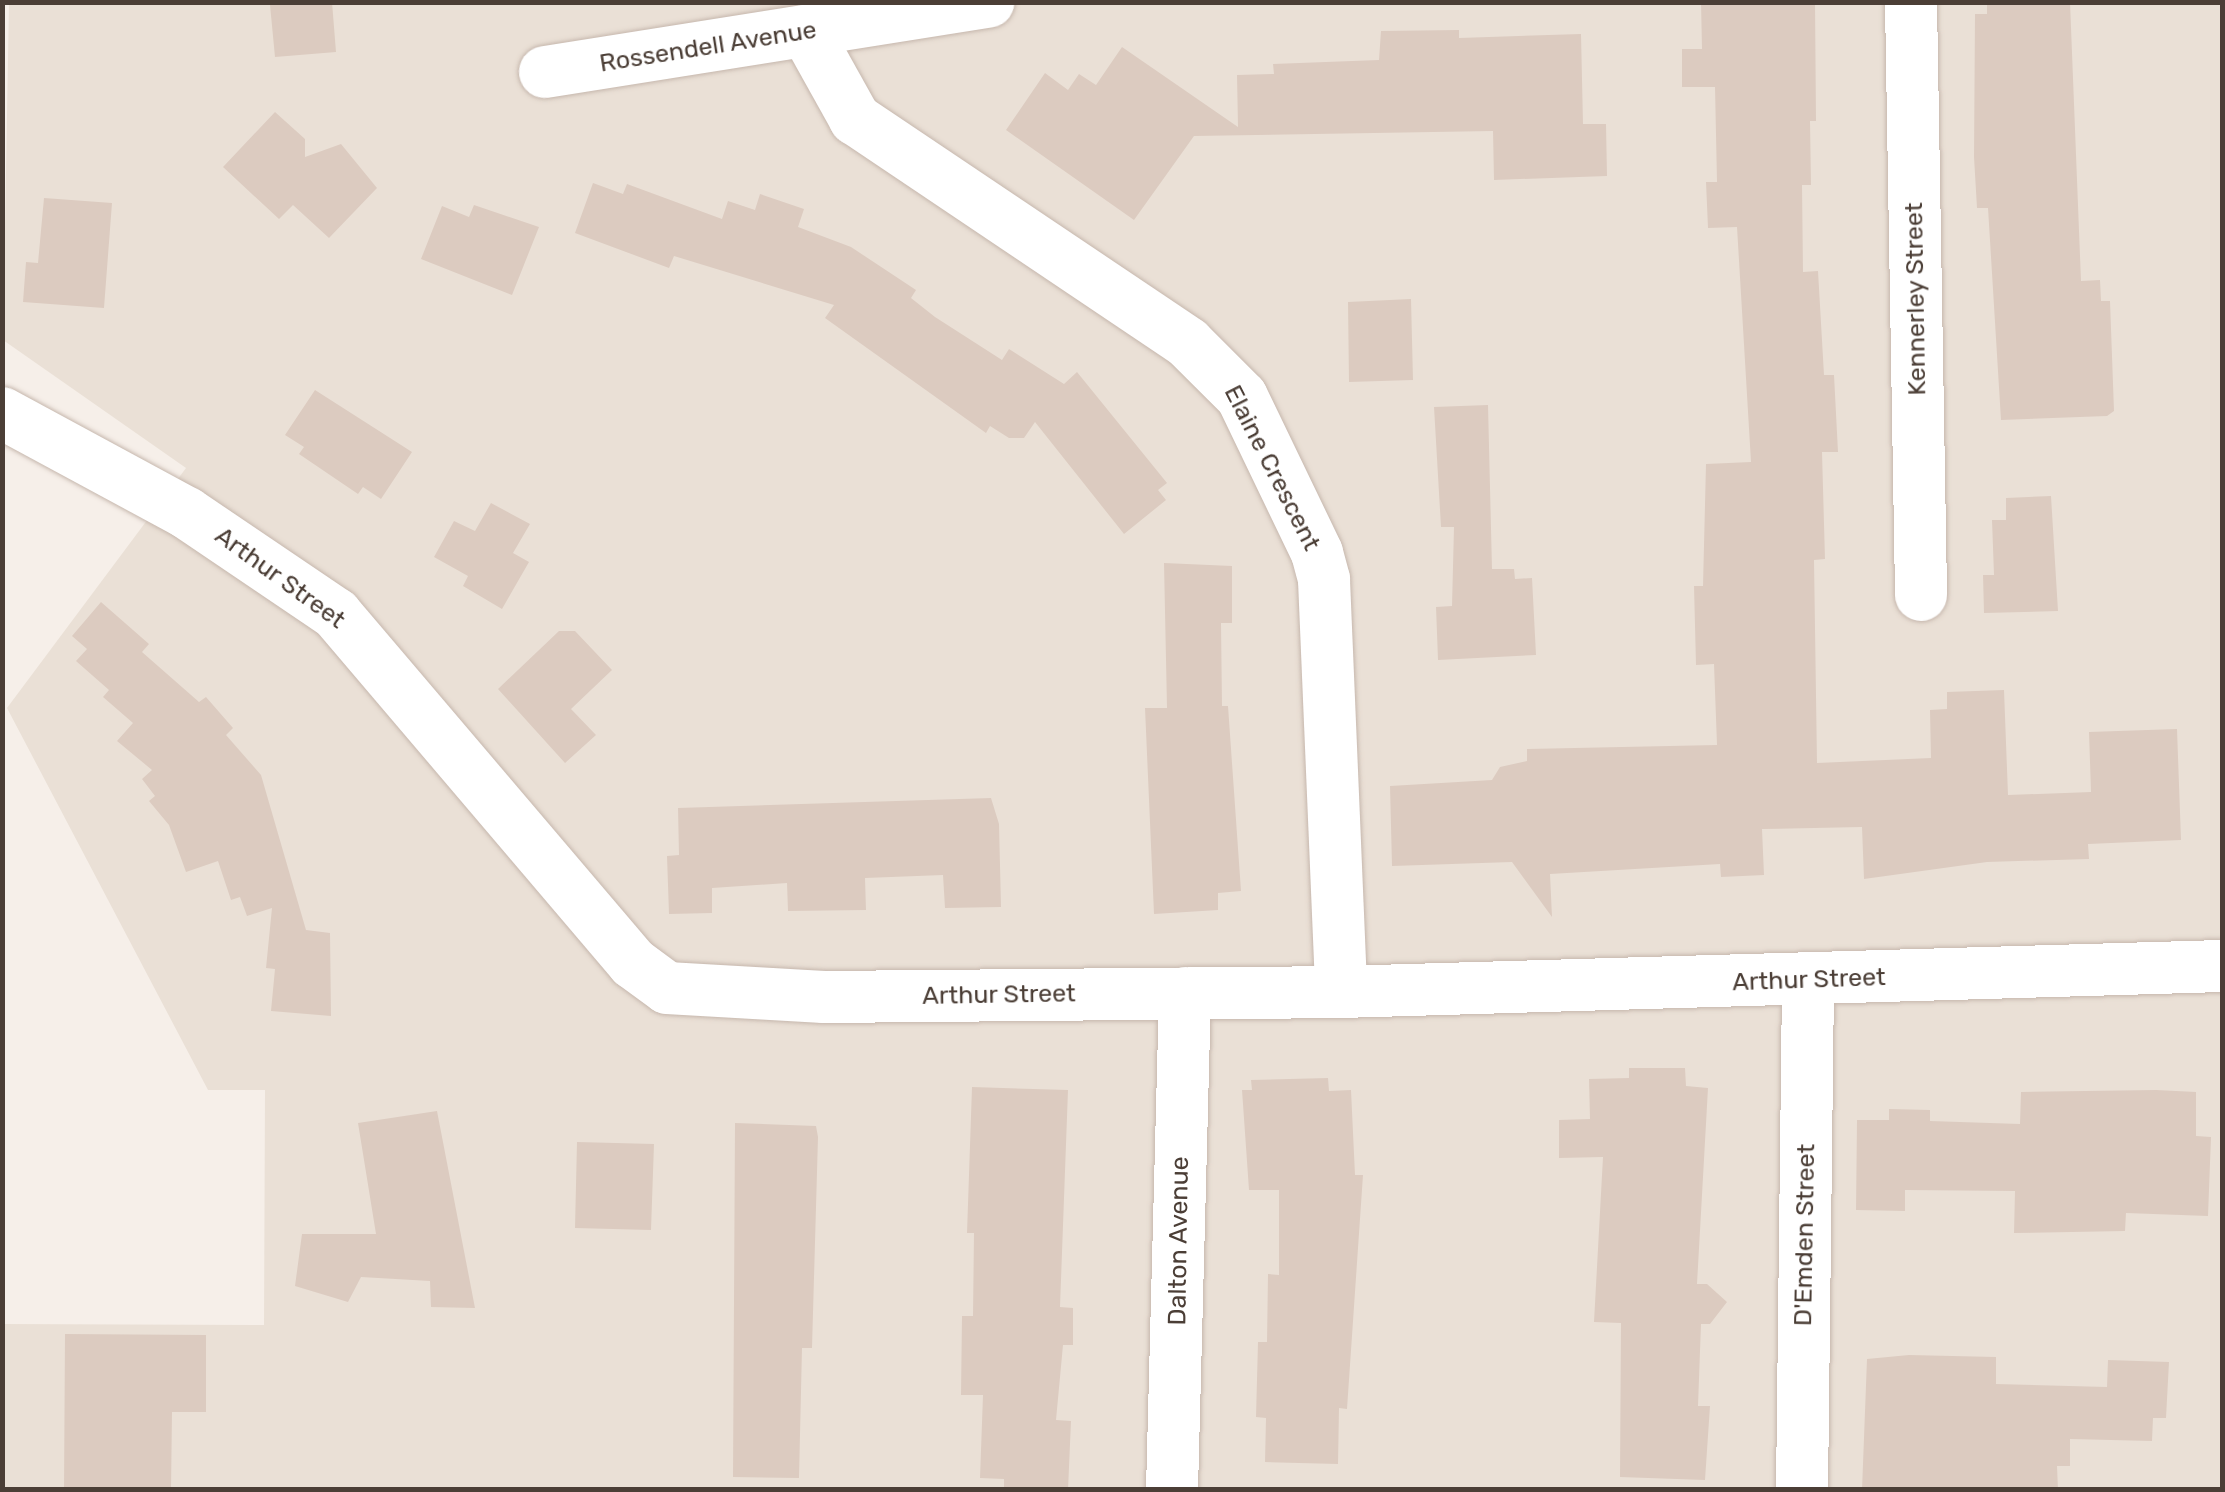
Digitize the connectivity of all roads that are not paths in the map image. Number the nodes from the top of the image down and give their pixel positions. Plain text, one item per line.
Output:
1 (989, 2) edge
2 (1910, 2) edge
3 (806, 32) junction
4 (545, 72) dead end
5 (2, 413) edge
6 (1920, 595) dead end
7 (2222, 966) edge
8 (1808, 981) junction
9 (1341, 992) junction
10 (1185, 994) junction
11 (1172, 1490) edge
12 (1802, 1490) edge

1 - 3 street, Rossendell Avenue
2 - 6 street, Kennerley Street
3 - 4 street, Rossendell Avenue
3 - 9 street, Elaine Crescent
5 - 10 street, Arthur Street
7 - 8 street, Arthur Street
8 - 9 street, Arthur Street
8 - 12 street, D'Emden Street
9 - 10 street, Arthur Street
10 - 11 street, Dalton Avenue

